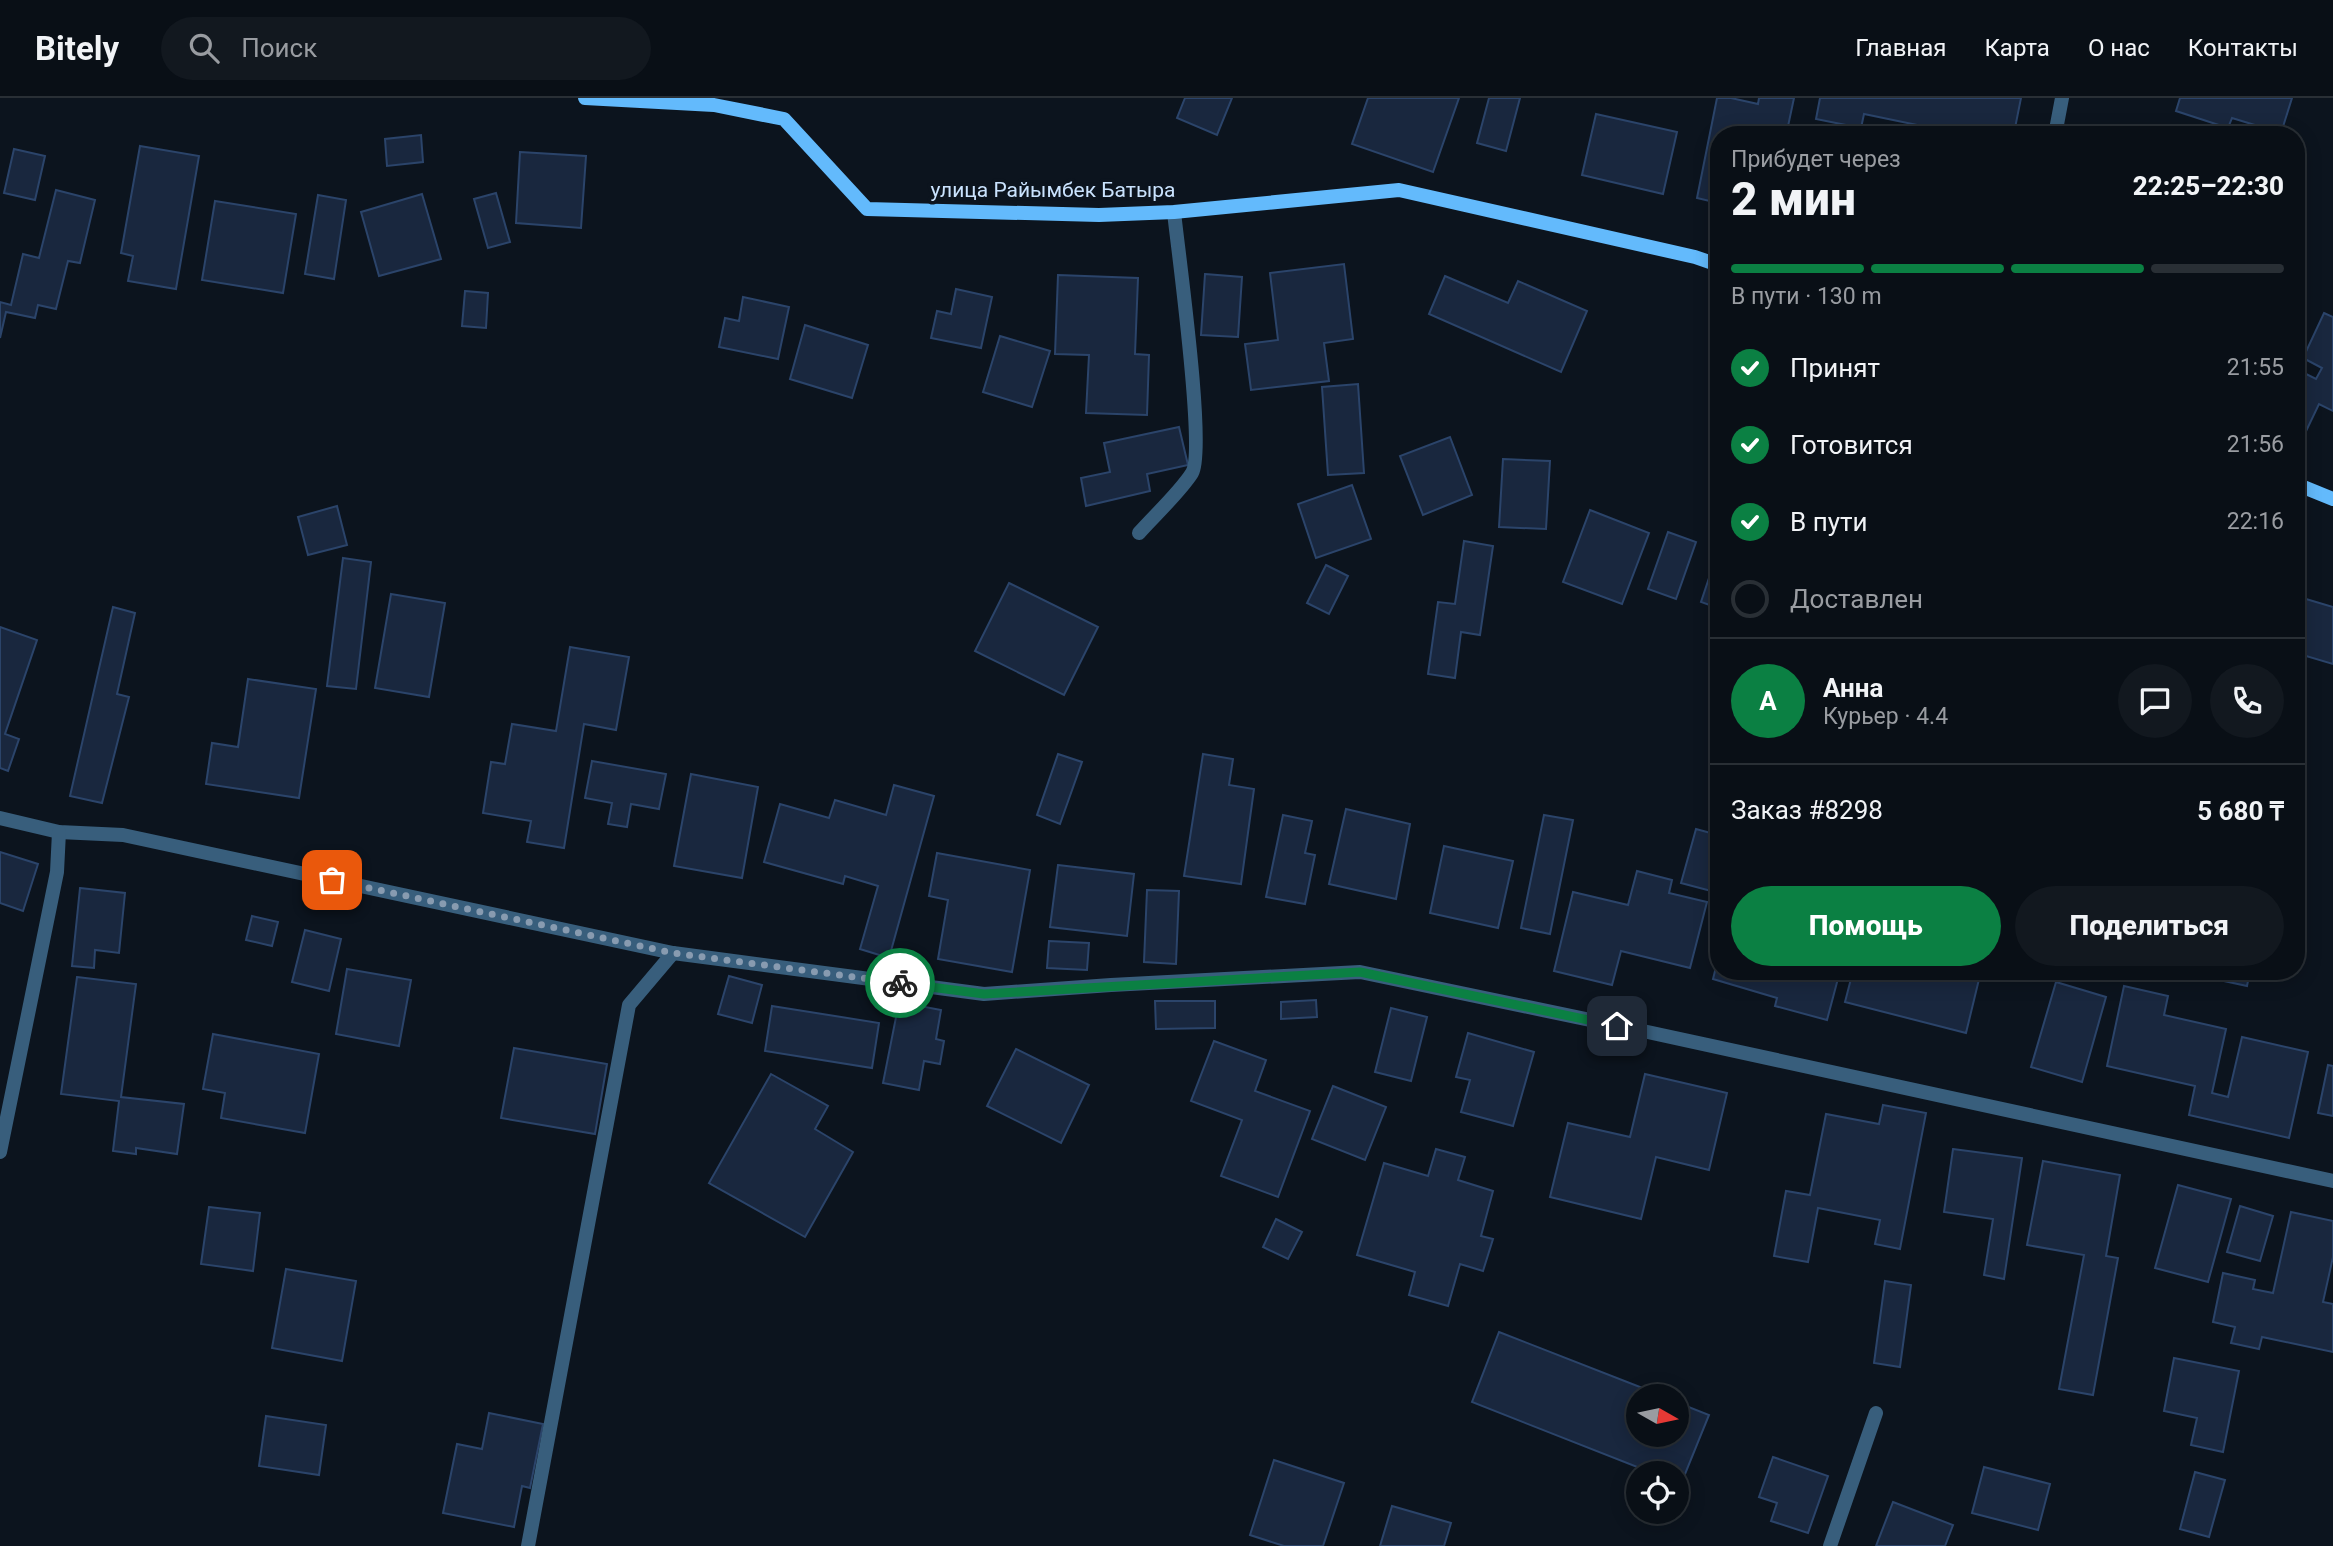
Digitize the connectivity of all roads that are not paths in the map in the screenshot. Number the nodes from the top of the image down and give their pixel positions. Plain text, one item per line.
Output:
1 (585, 98) edge
2 (2062, 98) edge
3 (2057, 126) edge
4 (1174, 212) junction
5 (1710, 262) edge
6 (2305, 488) edge
7 (2333, 499) edge
8 (1139, 533) dead end
9 (0, 818) edge
10 (59, 832) junction
11 (673, 953) junction
12 (0, 1152) edge
13 (2333, 1181) edge
14 (1876, 1413) dead end
15 (528, 1546) edge
16 (1830, 1546) edge

1 - 4 street, улица Райымбек Батыра
2 - 3 street
4 - 5 street, улица Райымбек Батыра
4 - 8 street
6 - 7 street
9 - 10 street
10 - 11 street
10 - 12 street
11 - 13 street
11 - 15 street
14 - 16 street

